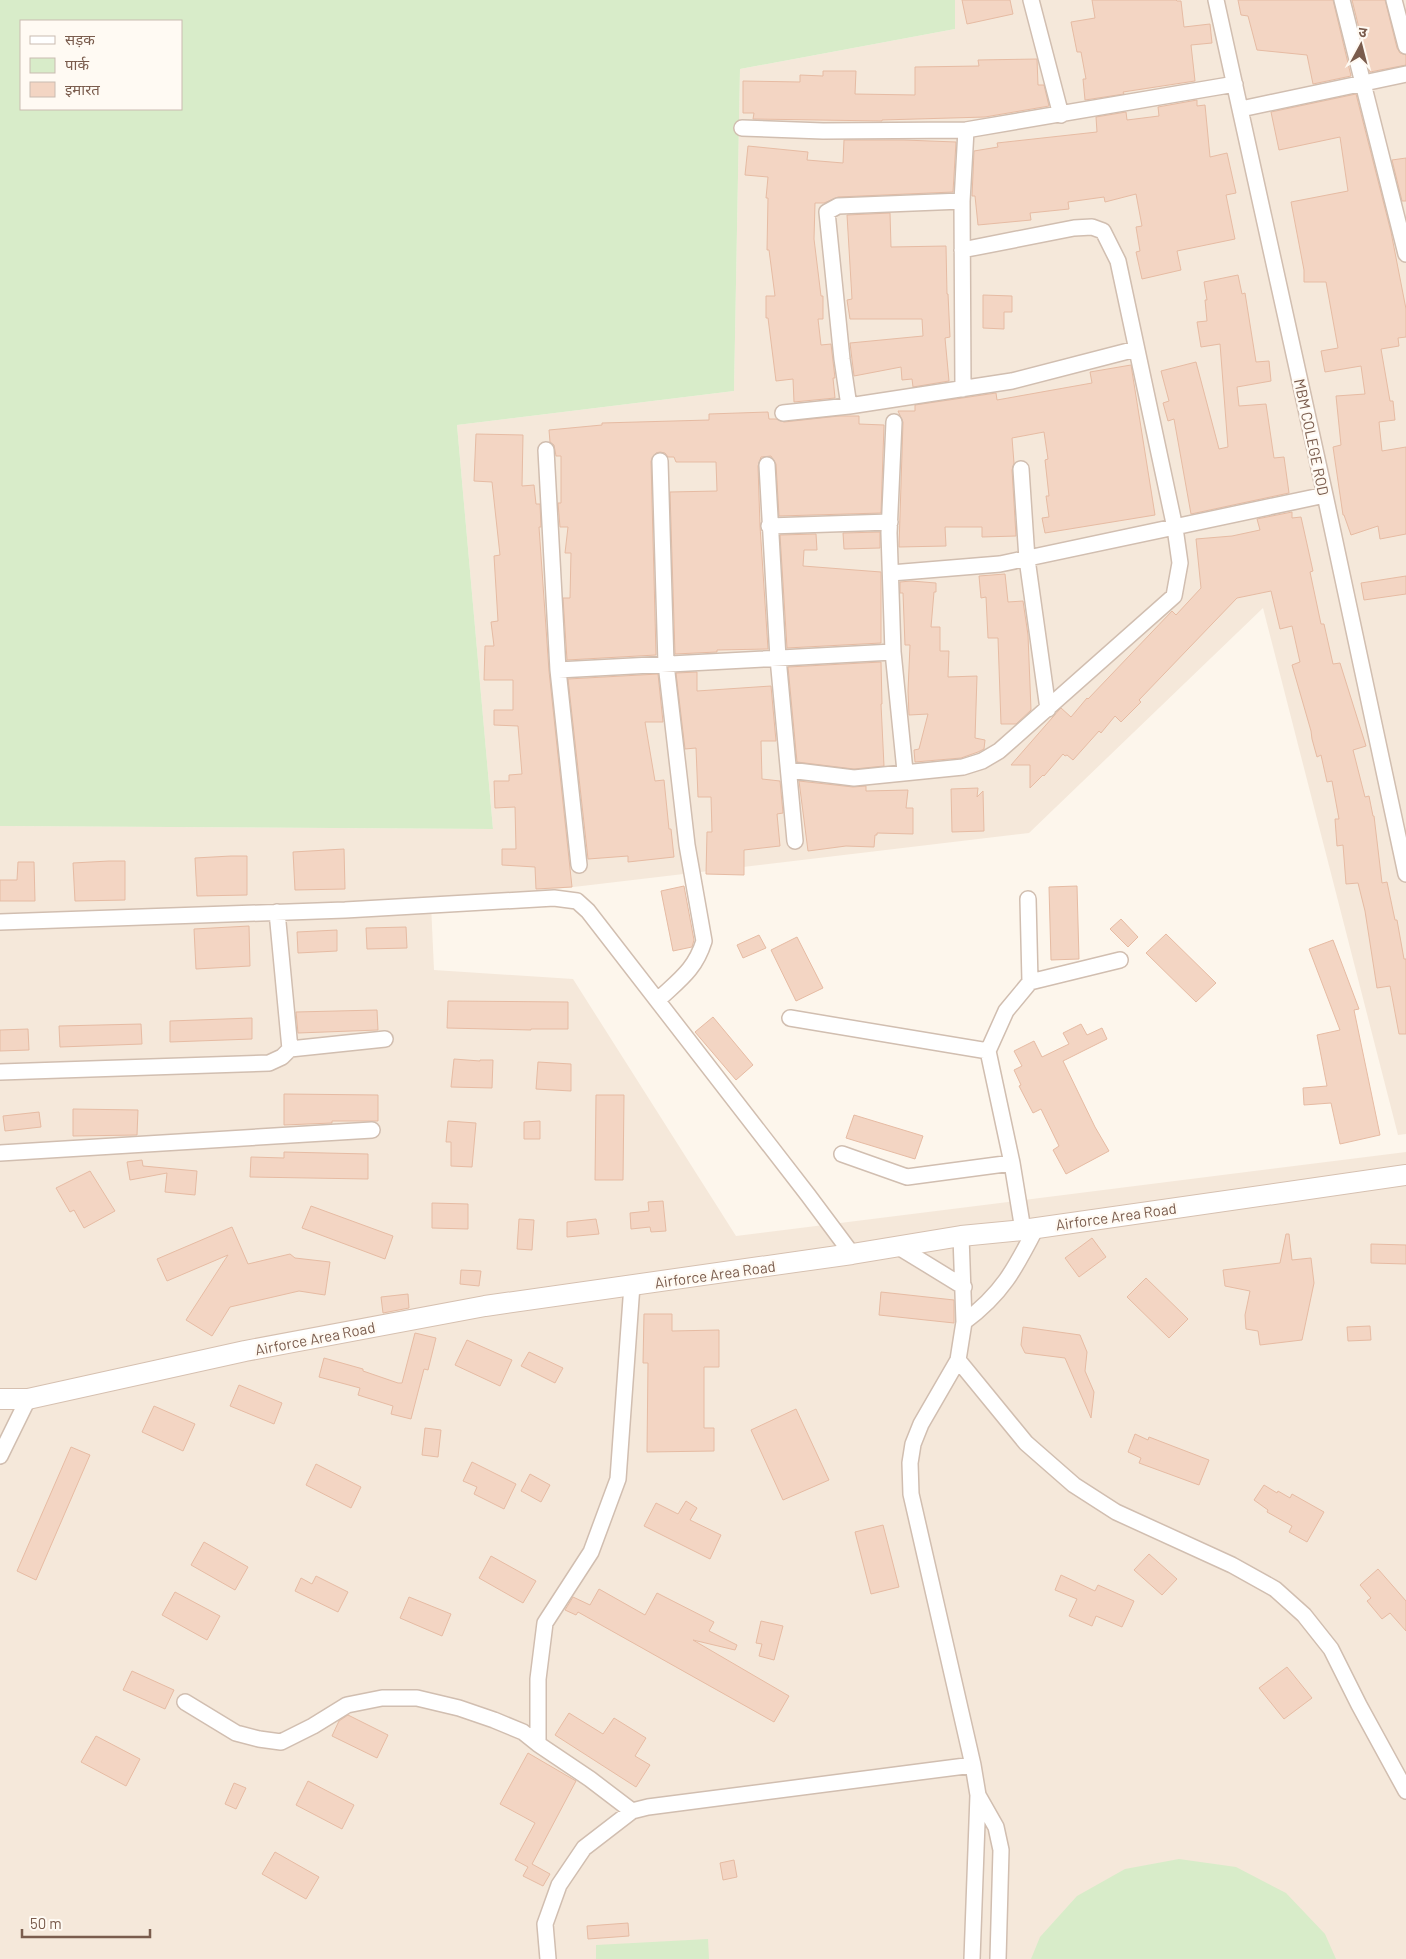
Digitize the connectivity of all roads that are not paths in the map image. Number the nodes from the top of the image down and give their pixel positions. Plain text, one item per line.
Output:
1 (1031, 0) edge
2 (1216, 0) edge
3 (1342, 0) edge
4 (1394, 0) edge
5 (1406, 46) edge
6 (1406, 74) edge
7 (1363, 81) junction
8 (1235, 84) junction
9 (1241, 109) junction
10 (1061, 115) junction
11 (742, 128) dead end
12 (966, 130) junction
13 (962, 201) junction
14 (962, 250) junction
15 (1406, 254) edge
16 (1136, 349) junction
17 (963, 389) junction
18 (850, 406) junction
19 (783, 413) dead end
20 (894, 422) dead end
21 (546, 450) dead end
22 (660, 460) dead end
23 (766, 465) dead end
24 (1021, 469) dead end
25 (1325, 495) junction
26 (890, 522) junction
27 (769, 526) junction
28 (1175, 528) junction
29 (1027, 559) junction
30 (891, 573) junction
31 (893, 652) junction
32 (778, 658) junction
33 (666, 664) junction
34 (558, 670) junction
35 (1048, 709) junction
36 (789, 770) junction
37 (905, 771) junction
38 (795, 841) dead end
39 (579, 865) dead end
40 (1406, 874) edge
41 (1028, 899) dead end
42 (277, 912) junction
43 (0, 922) edge
44 (1120, 960) dead end
45 (1030, 982) junction
46 (658, 1000) junction
47 (790, 1018) dead end
48 (385, 1039) dead end
49 (290, 1049) junction
50 (988, 1051) junction
51 (0, 1072) edge
52 (372, 1130) dead end
53 (0, 1153) edge
54 (842, 1154) dead end
55 (1012, 1163) junction
56 (1406, 1174) edge
57 (1030, 1229) junction
58 (961, 1236) junction
59 (897, 1246) junction
60 (852, 1254) junction
61 (632, 1285) junction
62 (964, 1287) junction
63 (964, 1322) junction
64 (958, 1360) junction
65 (0, 1399) edge
66 (28, 1399) junction
67 (0, 1456) edge
68 (185, 1702) dead end
69 (538, 1744) junction
70 (973, 1765) junction
71 (1406, 1791) edge
72 (978, 1795) junction
73 (632, 1811) junction
74 (548, 1959) edge
75 (972, 1959) edge
76 (998, 1959) edge

1 - 10 street
2 - 8 street, MBM COLEGE ROD
3 - 7 street
4 - 5 street
6 - 7 street
7 - 9 street
7 - 15 street
8 - 9 street, MBM COLEGE ROD
8 - 10 street
9 - 25 street, MBM COLEGE ROD
10 - 12 street
11 - 12 street
12 - 13 street
13 - 14 street
13 - 18 street
14 - 16 street
14 - 17 street
16 - 17 street
16 - 28 street
17 - 18 street
18 - 19 street
20 - 26 street
21 - 34 street
22 - 33 street
23 - 27 street
24 - 29 street
25 - 28 street
25 - 40 street, MBM COLEGE ROD
26 - 27 street
26 - 30 street
27 - 32 street
28 - 29 street
28 - 35 street
29 - 30 street
29 - 35 street
30 - 31 street
31 - 32 street
31 - 37 street
32 - 33 street
32 - 36 street
33 - 34 street
33 - 46 street
34 - 39 street
35 - 37 street
36 - 37 street
36 - 38 street
41 - 45 street
42 - 43 street
42 - 46 street
42 - 49 street
44 - 45 street
45 - 50 street
46 - 60 street
47 - 50 street
48 - 49 street
49 - 51 street
50 - 55 street
52 - 53 street
54 - 55 street
55 - 57 street
56 - 57 street, Airforce Area Road
57 - 58 street, Airforce Area Road
57 - 63 street
58 - 59 street, Airforce Area Road
58 - 62 street
59 - 60 street, Airforce Area Road
59 - 62 street
60 - 61 street, Airforce Area Road
61 - 66 street, Airforce Area Road
61 - 69 street
62 - 63 street
63 - 64 street
64 - 70 street
64 - 71 street
65 - 66 street, Airforce Area Road
66 - 67 street
68 - 69 street
69 - 73 street
70 - 72 street
70 - 73 street
72 - 75 street
72 - 76 street
73 - 74 street

